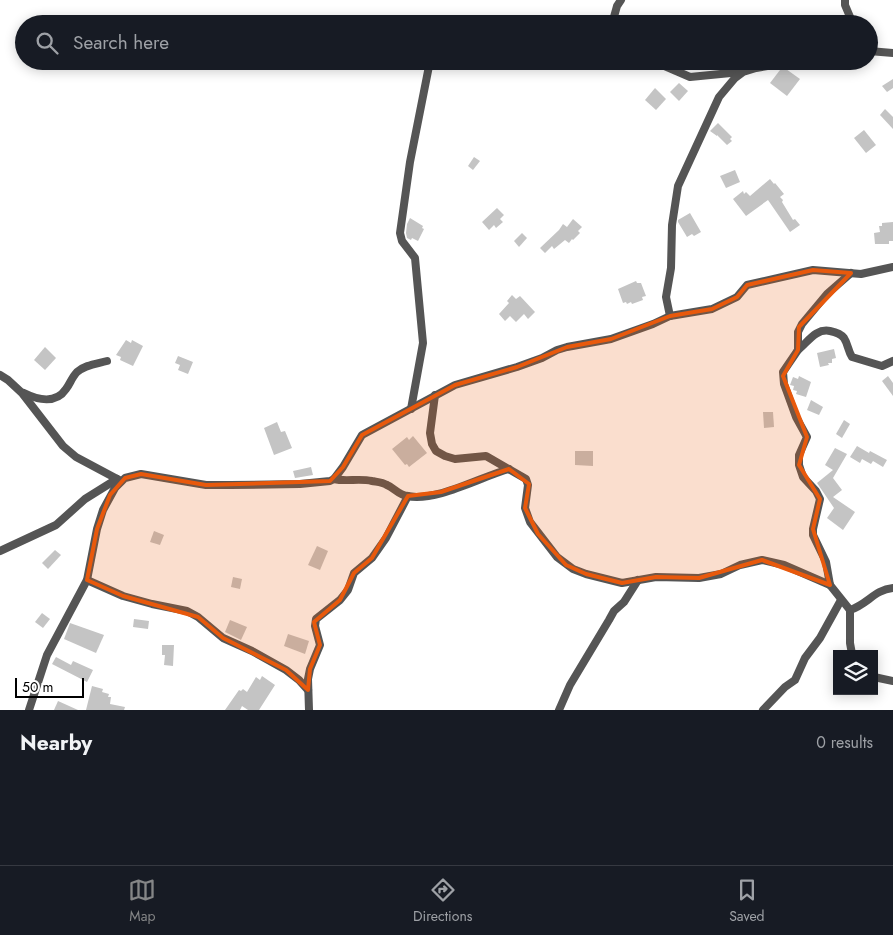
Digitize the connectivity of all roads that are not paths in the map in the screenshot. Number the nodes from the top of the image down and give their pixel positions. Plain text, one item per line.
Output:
1 (622, 0) edge
2 (845, 0) edge
3 (614, 15) edge
4 (849, 15) edge
5 (878, 52) edge
6 (893, 53) edge
7 (428, 70) edge
8 (674, 70) edge
9 (750, 70) edge
10 (743, 72) junction
11 (893, 267) edge
12 (850, 273) junction
13 (670, 316) junction
14 (798, 350) junction
15 (107, 361) dead end
16 (893, 361) edge
17 (0, 376) edge
18 (22, 393) junction
19 (435, 395) junction
20 (411, 409) junction
21 (510, 469) junction
22 (334, 479) junction
23 (119, 480) junction
24 (408, 496) junction
25 (0, 552) edge
26 (87, 580) junction
27 (638, 580) junction
28 (830, 586) junction
29 (893, 588) edge
30 (842, 600) junction
31 (850, 610) junction
32 (851, 650) edge
33 (878, 678) edge
34 (893, 681) edge
35 (308, 690) junction
36 (29, 710) edge
37 (309, 710) edge
38 (559, 710) edge
39 (763, 710) edge

1 - 3 street
2 - 4 street
5 - 6 street
7 - 20 street
8 - 10 street
9 - 10 street
10 - 13 street
11 - 12 street
12 - 13 street
12 - 14 street
13 - 19 street
14 - 16 street
14 - 28 street
15 - 18 street
17 - 18 street
18 - 23 street
19 - 20 street
19 - 21 street
20 - 22 street
21 - 24 street
21 - 27 street
22 - 23 street
22 - 24 street
23 - 25 street
23 - 26 street
24 - 35 street
26 - 35 street
26 - 36 street
27 - 28 street
27 - 38 street
28 - 30 street
29 - 31 street
30 - 31 street
30 - 39 street
31 - 32 street
33 - 34 street
35 - 37 street

